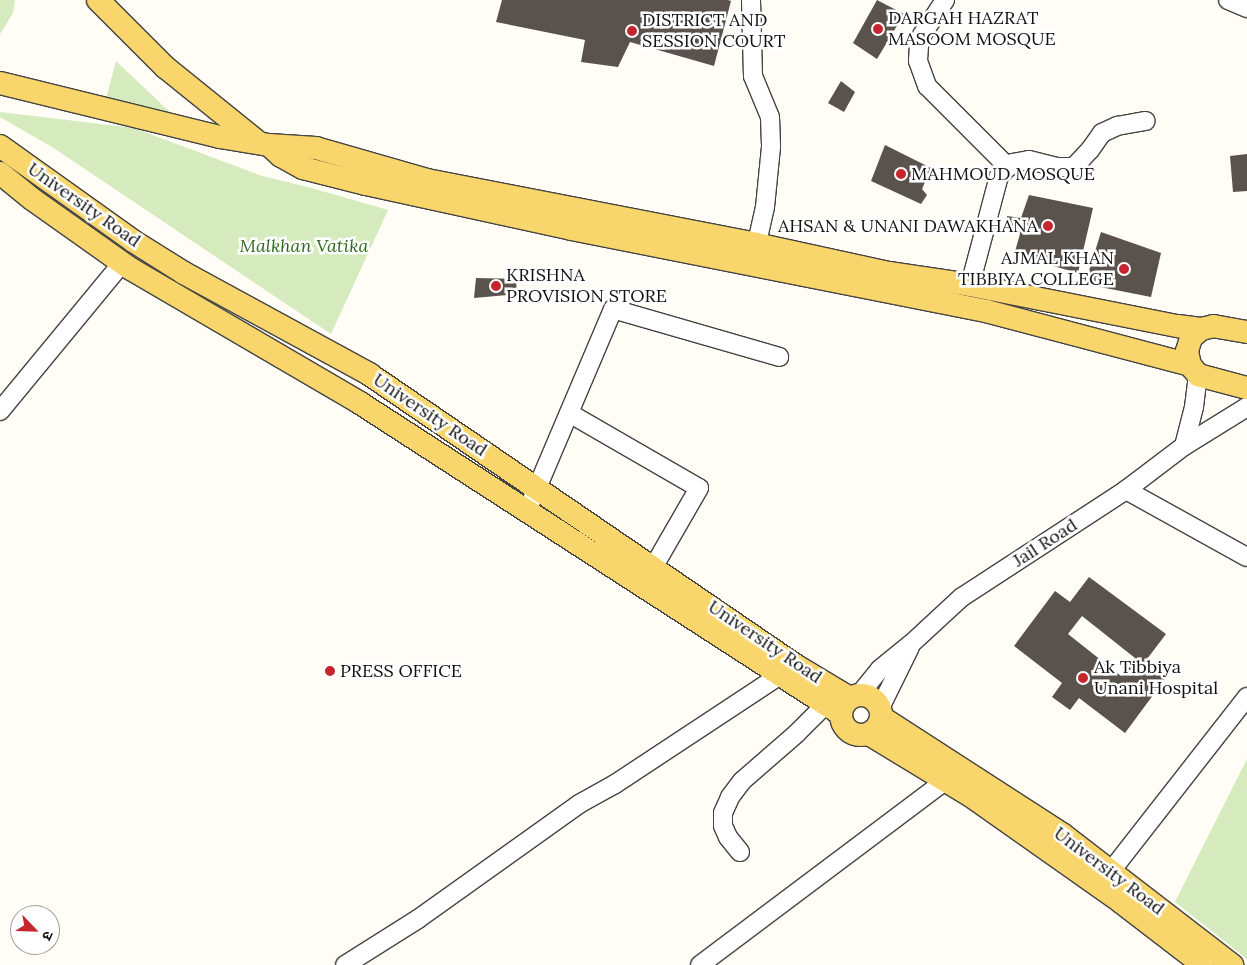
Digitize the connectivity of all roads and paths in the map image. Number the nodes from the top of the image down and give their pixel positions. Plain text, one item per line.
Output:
1 (98, 0) edge
2 (751, 0) edge
3 (945, 0) edge
4 (1228, 0) edge
5 (1247, 8) edge
6 (0, 83) edge
7 (1146, 120) dead end
8 (264, 144) junction
9 (0, 146) edge
10 (1008, 167) junction
11 (0, 173) edge
12 (754, 254) junction
13 (122, 263) junction
14 (970, 285) junction
15 (1201, 328) junction
16 (1247, 332) edge
17 (778, 357) dead end
18 (1194, 370) junction
19 (1247, 388) edge
20 (1247, 407) edge
21 (0, 411) edge
22 (569, 413) junction
23 (1184, 446) junction
24 (537, 487) junction
25 (1126, 490) junction
26 (527, 510) junction
27 (1247, 557) edge
28 (654, 566) junction
29 (911, 644) junction
30 (780, 675) junction
31 (1247, 697) edge
32 (844, 703) junction
33 (877, 719) junction
34 (946, 780) junction
35 (740, 852) dead end
36 (1111, 871) junction
37 (345, 965) edge
38 (700, 965) edge
39 (1203, 965) edge
40 (1232, 965) edge

1 - 8 main road
2 - 12 street
3 - 10 street
4 - 5 street
6 - 8 main road
7 - 10 street
8 - 12 main road
9 - 24 main road, University Road
10 - 14 street
11 - 13 main road, University Road
12 - 14 main road
12 - 18 main road
13 - 21 street
13 - 26 main road, University Road
14 - 15 main road
15 - 16 main road
15 - 18 main road
17 - 22 street
18 - 19 main road
18 - 23 street
20 - 23 street, Jail Road
22 - 24 street
22 - 28 street
23 - 25 street, Jail Road
24 - 26 street
24 - 28 main road, University Road
25 - 27 street
25 - 29 street, Jail Road
26 - 30 main road, University Road
28 - 32 main road, University Road
29 - 32 street, Jail Road
29 - 33 street, Jail Road
30 - 32 main road, University Road
30 - 37 street
31 - 36 street
32 - 33 main road
32 - 33 main road
32 - 35 street, Jail Road
33 - 34 main road, University Road
33 - 36 main road, University Road
34 - 38 street
34 - 39 main road, University Road
36 - 40 main road, University Road

